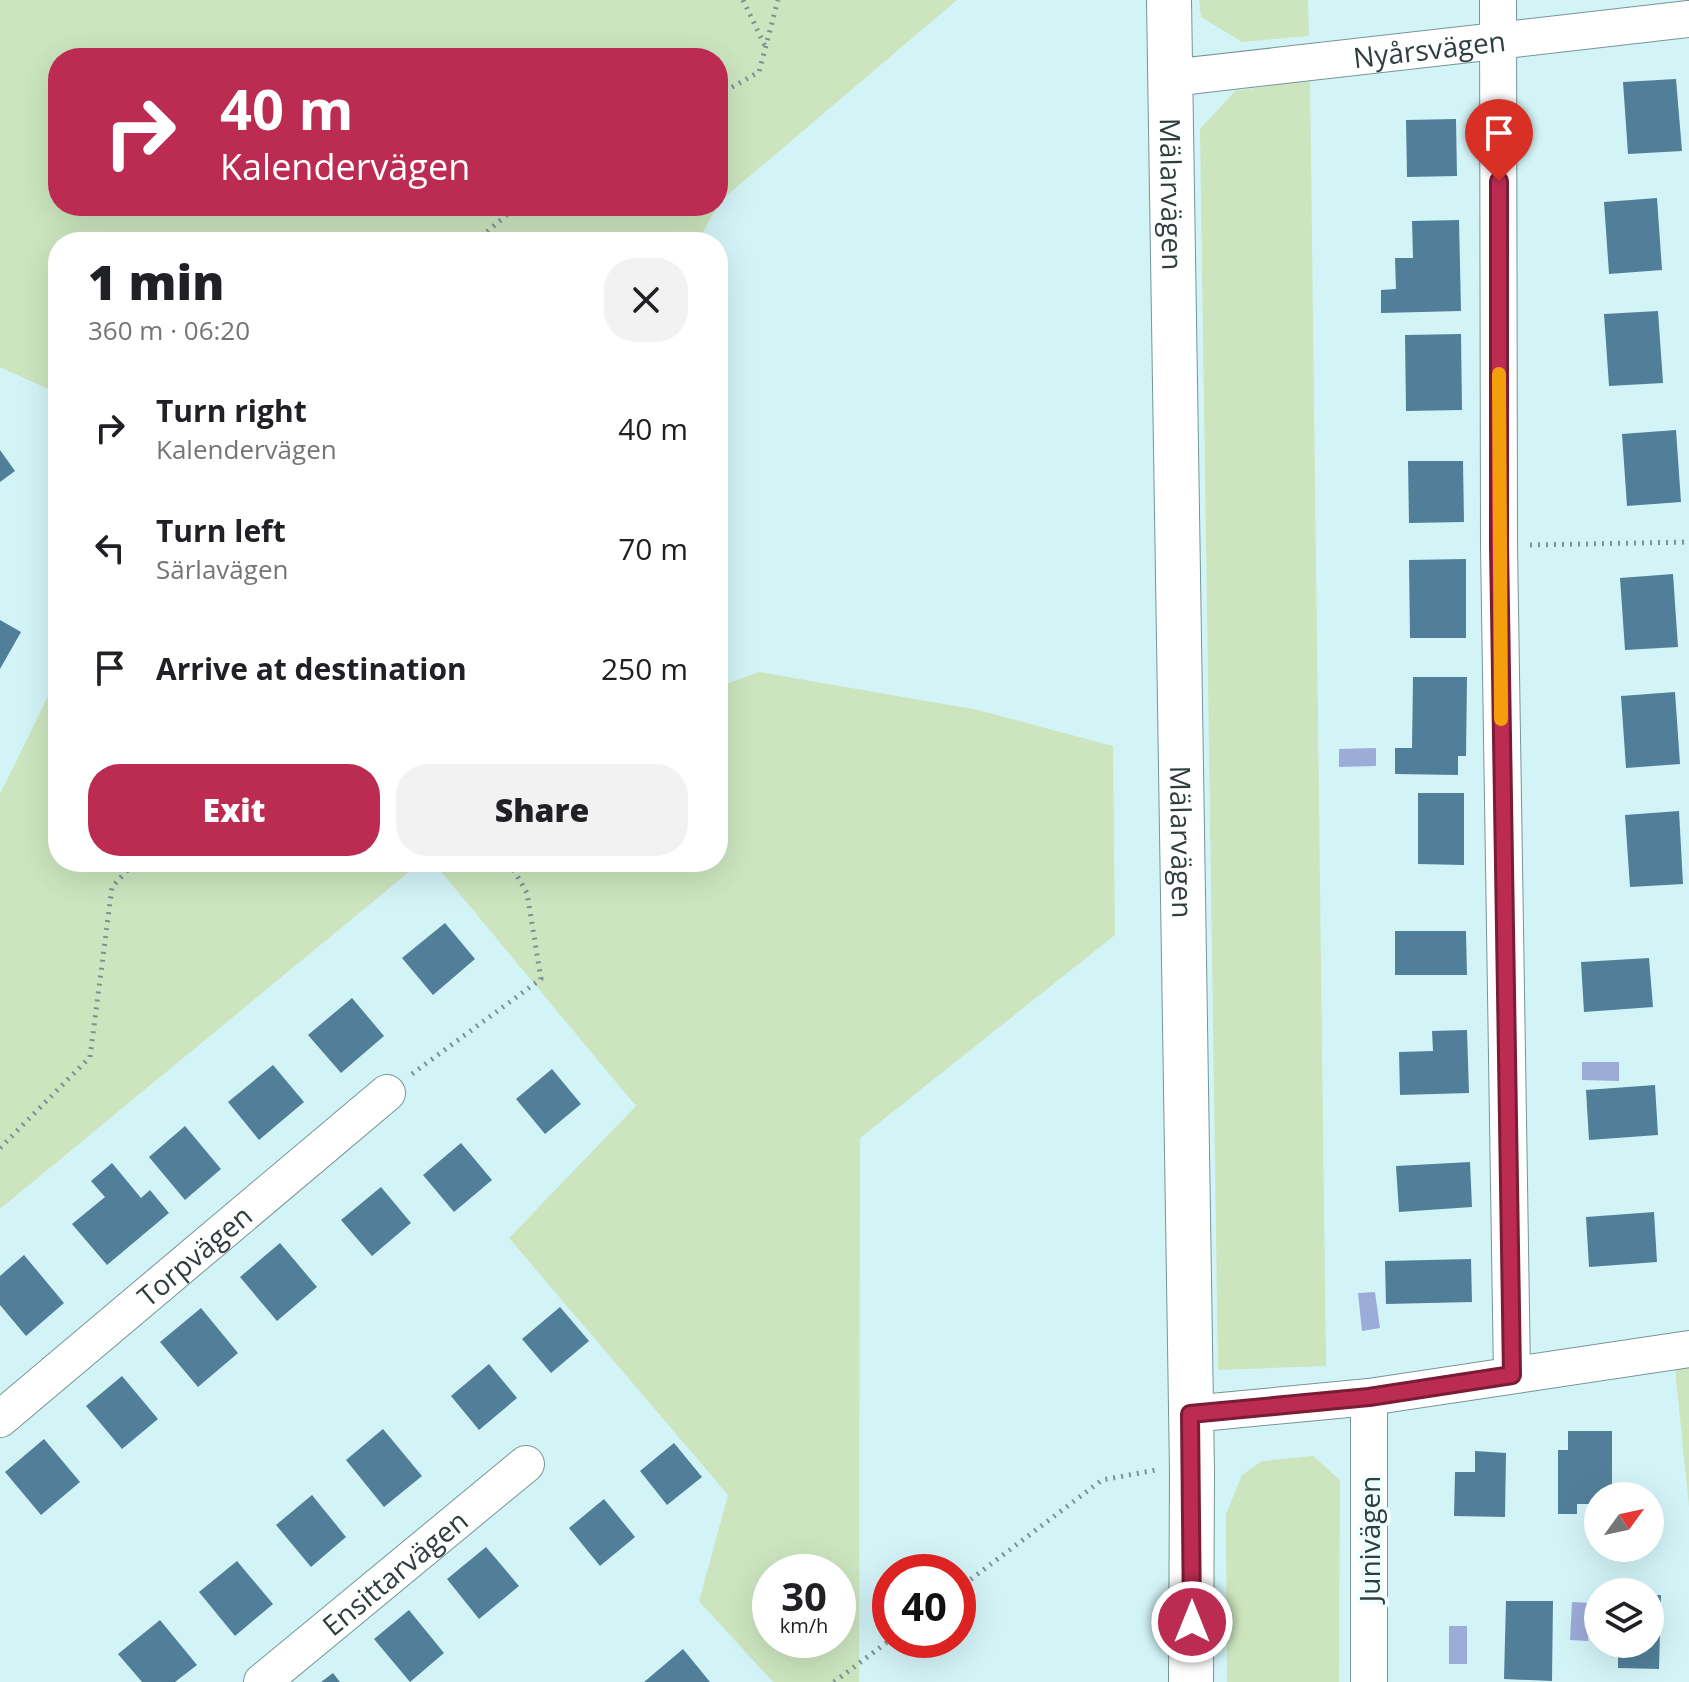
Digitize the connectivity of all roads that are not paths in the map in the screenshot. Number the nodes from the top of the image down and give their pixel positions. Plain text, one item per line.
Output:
1 (1169, 0) edge
2 (1498, 0) edge
3 (1689, 19) edge
4 (1499, 43) junction
5 (1171, 78) junction
6 (387, 1093) road end
7 (1689, 1349) edge
8 (1512, 1375) junction
9 (1369, 1397) junction
10 (1190, 1414) junction
11 (0, 1419) edge
12 (526, 1464) dead end
13 (262, 1682) edge
14 (1191, 1682) edge
15 (1369, 1682) edge

1 - 5 street, Mälarvägen
2 - 4 street
3 - 4 street, Nyårsvägen
4 - 5 street, Nyårsvägen
4 - 8 street
5 - 10 street, Mälarvägen
6 - 11 street, Torpvägen
7 - 8 street
8 - 9 street
9 - 10 street
9 - 15 street, Junivägen
10 - 14 street, Mälarvägen
12 - 13 street, Ensittarvägen

